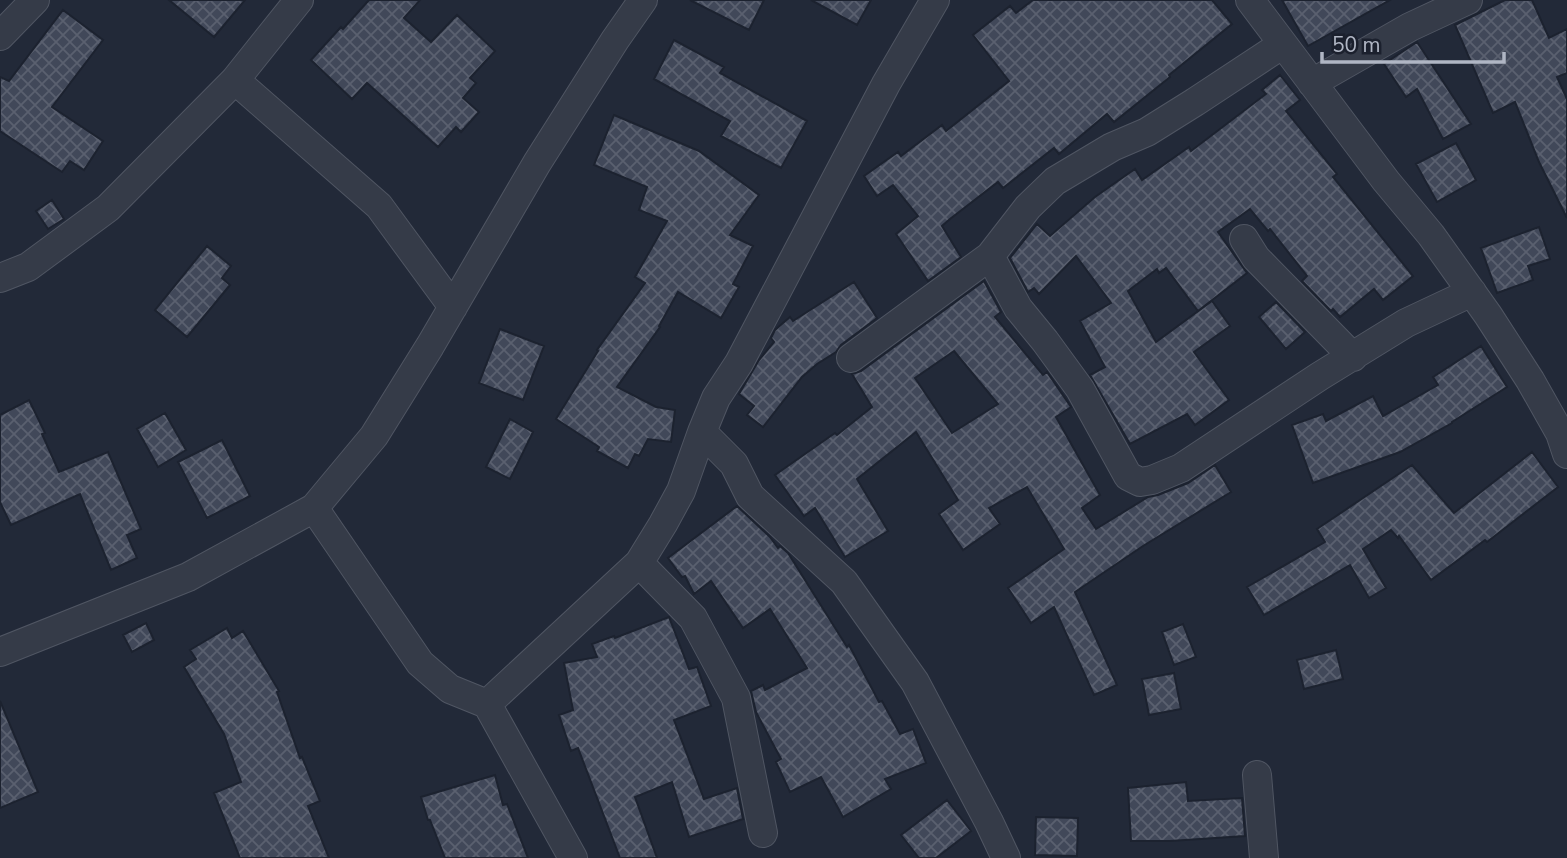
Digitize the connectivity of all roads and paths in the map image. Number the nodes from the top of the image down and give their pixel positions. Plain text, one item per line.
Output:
1 (35, 0) edge
2 (299, 0) edge
3 (643, 0) edge
4 (935, 0) edge
5 (1250, 0) edge
6 (1468, 0) edge
7 (0, 36) edge
8 (1283, 44) junction
9 (235, 80) junction
10 (1312, 83) junction
11 (1244, 239) dead end
12 (990, 256) junction
13 (0, 278) edge
14 (1472, 292) junction
15 (453, 307) junction
16 (1353, 357) junction
17 (850, 358) dead end
18 (702, 432) junction
19 (1567, 454) edge
20 (314, 508) junction
21 (639, 563) junction
22 (0, 652) edge
23 (487, 704) junction
24 (1257, 775) dead end
25 (762, 832) dead end
26 (573, 858) edge
27 (1006, 858) edge
28 (1264, 858) edge

1 - 7 street
2 - 9 street
3 - 15 street
4 - 18 street
5 - 8 street
6 - 10 street
8 - 10 street
8 - 12 street
9 - 13 street
9 - 15 street
10 - 14 street
11 - 16 street
12 - 16 street
12 - 17 street
14 - 16 street
14 - 19 street
15 - 20 street
18 - 21 street
18 - 27 street
20 - 22 street
20 - 23 street
21 - 23 street
21 - 25 street
23 - 26 street
24 - 28 street

